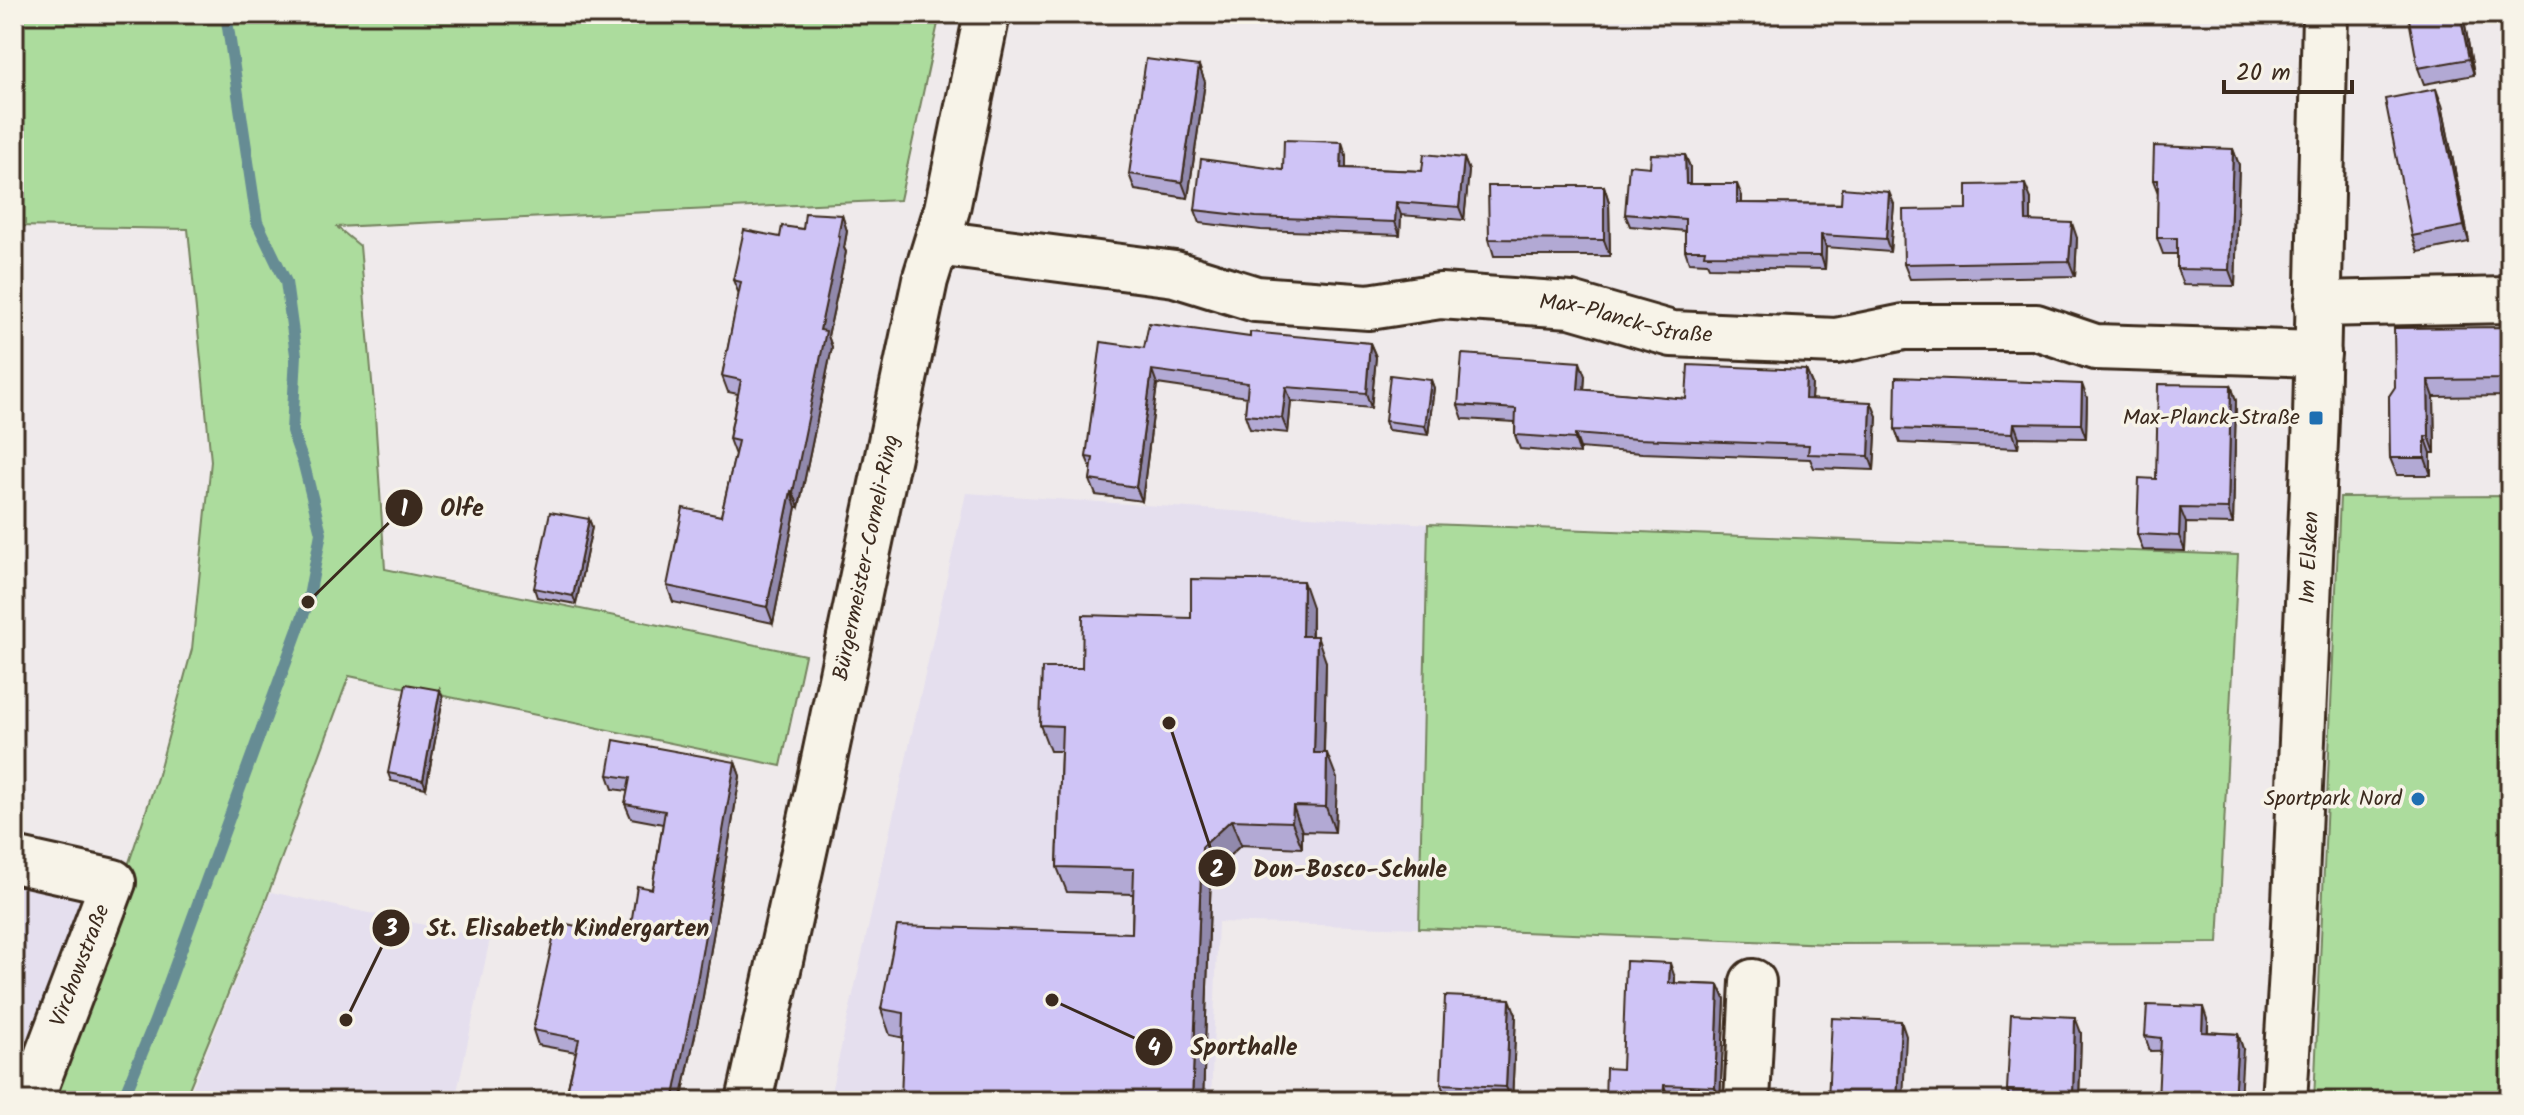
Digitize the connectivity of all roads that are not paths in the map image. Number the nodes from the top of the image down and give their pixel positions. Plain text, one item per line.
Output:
1 (987, 14) edge
2 (2325, 14) edge
3 (937, 243) junction
4 (2510, 300) edge
5 (2317, 304) junction
6 (2318, 354) junction
7 (14, 860) edge
8 (1753, 982) dead end
9 (30, 1101) edge
10 (749, 1101) edge
11 (1747, 1101) edge
12 (2284, 1101) edge

1 - 3 street, Bürgermeister-Corneli-Ring
2 - 5 street, Im Elsken
3 - 6 street, Max-Planck-Straße
3 - 10 street, Bürgermeister-Corneli-Ring
4 - 5 street
5 - 6 street, Im Elsken
6 - 12 street, Im Elsken
7 - 9 street, Virchowstraße
8 - 11 street

